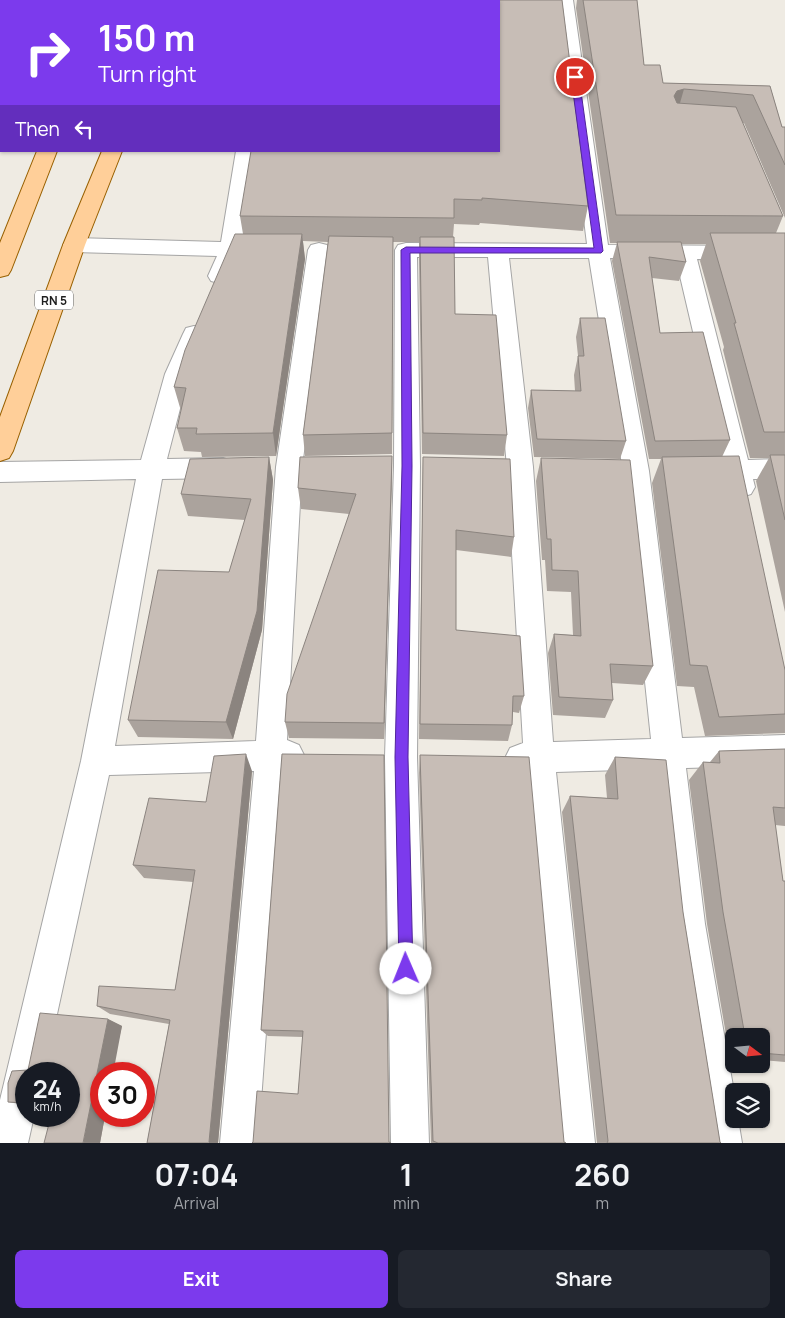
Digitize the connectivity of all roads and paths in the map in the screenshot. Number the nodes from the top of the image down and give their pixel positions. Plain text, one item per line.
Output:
1 (565, 0) edge
2 (47, 152) edge
3 (112, 152) edge
4 (246, 152) edge
5 (74, 245) junction
6 (230, 250) junction
7 (270, 250) edge
8 (319, 250) dead end
9 (498, 251) junction
10 (598, 251) junction
11 (685, 252) junction
12 (785, 252) edge
13 (0, 270) edge
14 (0, 451) edge
15 (279, 467) junction
16 (785, 469) edge
17 (151, 470) junction
18 (738, 470) junction
19 (626, 471) junction
20 (0, 472) edge
21 (747, 508) edge
22 (785, 750) edge
23 (270, 754) junction
24 (667, 754) junction
25 (317, 755) edge
26 (490, 758) edge
27 (539, 758) junction
28 (97, 762) junction
29 (9, 1143) edge
30 (239, 1143) edge
31 (410, 1143) edge
32 (576, 1143) edge
33 (723, 1143) edge

1 - 10 street
2 - 13 main road
3 - 5 main road, RN 5
4 - 6 street
5 - 6 street
5 - 14 main road, RN 5
6 - 7 street
6 - 17 street
8 - 15 street
9 - 10 street
9 - 27 street
9 - 31 street
10 - 11 street
10 - 19 street
11 - 12 street
11 - 18 street
15 - 17 street
15 - 23 street
16 - 18 street
17 - 20 street
17 - 28 street
18 - 19 street
18 - 21 street
19 - 24 street
22 - 24 street
23 - 25 street
23 - 28 street
23 - 30 street
24 - 27 street
24 - 33 street
26 - 27 street
27 - 32 street
28 - 29 street

